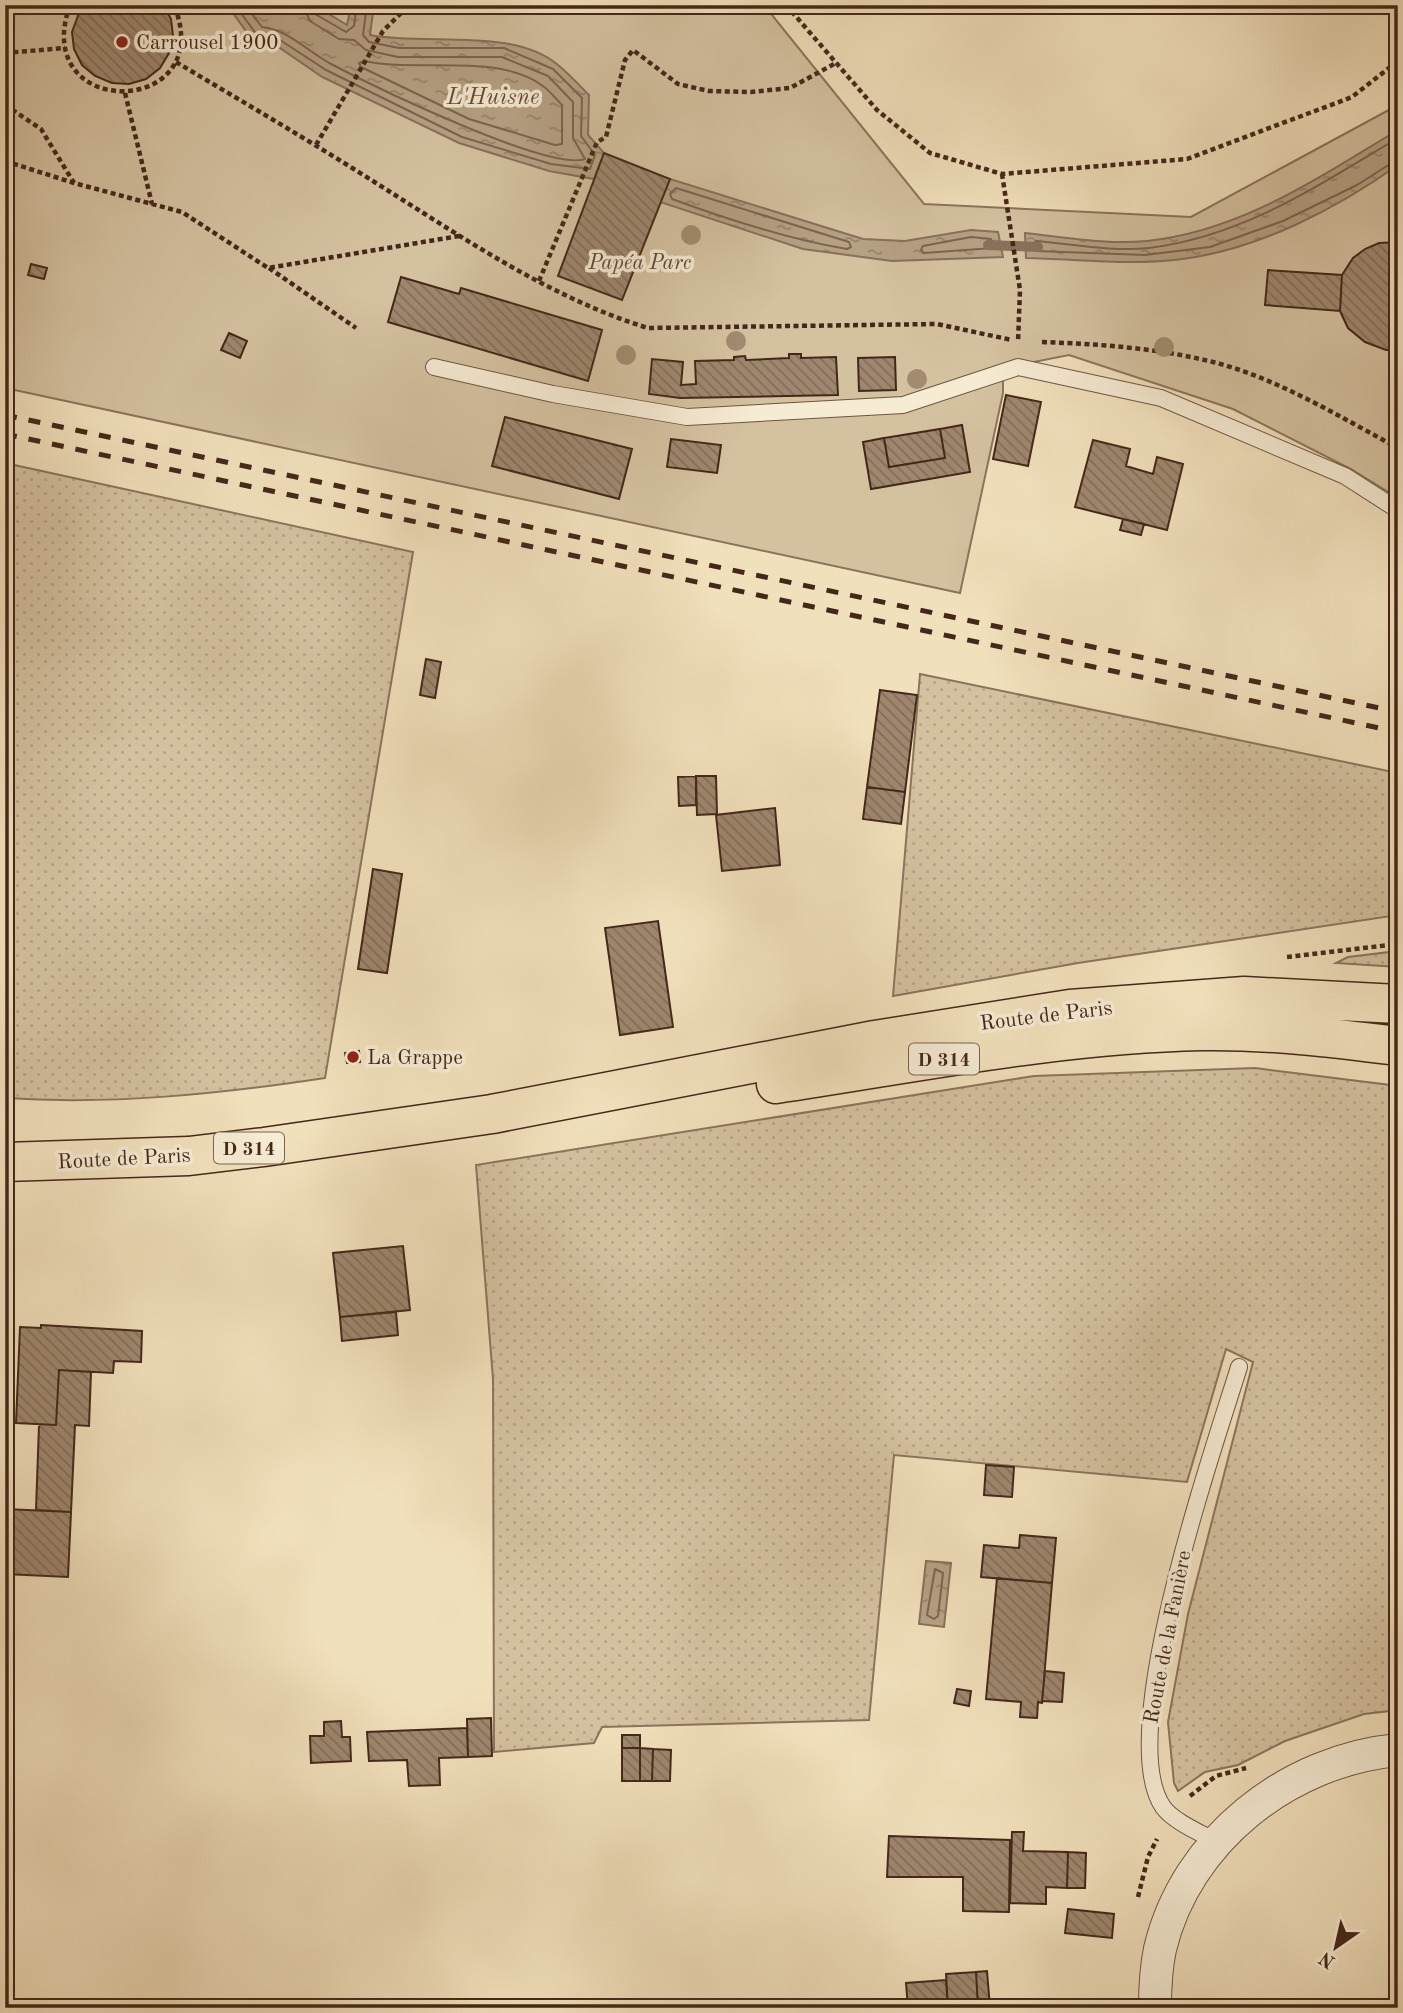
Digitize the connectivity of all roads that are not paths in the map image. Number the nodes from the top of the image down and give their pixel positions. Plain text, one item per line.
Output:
1 (434, 367) dead end
2 (1398, 510) edge
3 (1398, 1004) edge
4 (1398, 1046) edge
5 (492, 1114) junction
6 (5, 1162) edge
7 (1239, 1367) dead end
8 (1398, 1751) edge
9 (1217, 1842) junction
10 (1155, 2008) edge

1 - 2 lane
3 - 5 main road, Route de Paris / D 314
4 - 5 main road, Route de Paris / D 314
5 - 6 main road, Route de Paris / D 314
7 - 9 lane, Route de la Fanière
8 - 9 street
9 - 10 street

